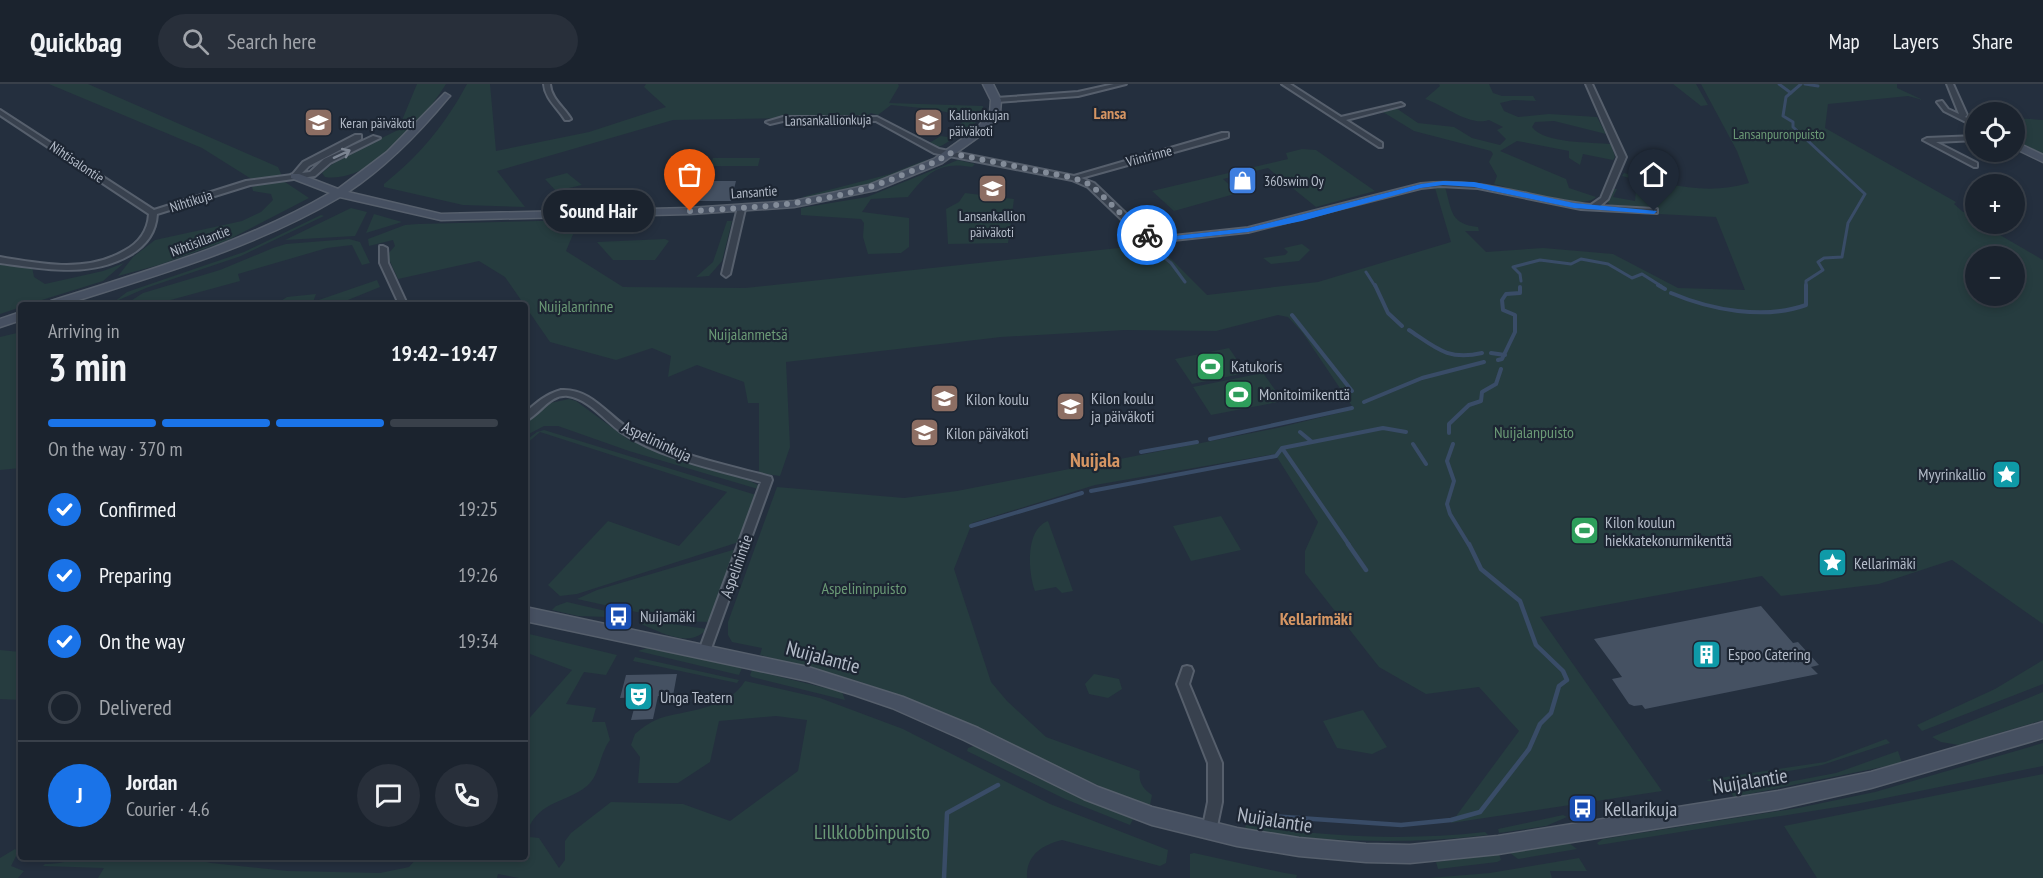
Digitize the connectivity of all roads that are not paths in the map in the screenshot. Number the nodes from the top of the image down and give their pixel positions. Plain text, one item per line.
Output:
1 (452, 84) edge
2 (547, 84) edge
3 (988, 84) edge
4 (1124, 84) edge
5 (1285, 84) edge
6 (1589, 84) edge
7 (1950, 84) edge
8 (445, 96) junction
9 (996, 100) junction
10 (1940, 102) dead end
11 (1401, 105) dead end
12 (0, 112) edge
13 (1959, 117) junction
14 (567, 119) dead end
15 (1342, 119) junction
16 (1965, 120) edge
17 (770, 122) dead end
18 (1225, 135) dead end
19 (358, 137) dead end
20 (376, 138) dead end
21 (1965, 138) edge
22 (1379, 145) dead end
23 (2025, 150) edge
24 (949, 153) junction
25 (387, 157) junction
26 (2043, 159) edge
27 (1965, 160) edge
28 (1968, 162) edge
29 (1974, 165) dead end
30 (312, 174) junction
31 (295, 176) junction
32 (1074, 178) junction
33 (330, 182) junction
34 (347, 191) junction
35 (1595, 206) junction
36 (741, 208) junction
37 (1654, 211) dead end
38 (153, 213) junction
39 (383, 248) dead end
40 (0, 260) edge
41 (726, 274) dead end
42 (94, 299) edge
43 (71, 302) edge
44 (402, 302) edge
45 (18, 317) edge
46 (18, 322) edge
47 (0, 325) edge
48 (528, 416) edge
49 (767, 480) joint
50 (528, 615) edge
51 (705, 651) junction
52 (1187, 671) dead end
53 (2043, 730) edge
54 (1209, 831) junction

1 - 8 street
2 - 14 street
3 - 9 street
4 - 9 street
5 - 15 street
6 - 35 street
7 - 13 street
8 - 25 street
8 - 34 street
9 - 24 street, Lansantie
10 - 13 street
11 - 15 street
12 - 38 street, Nihtisalontie
13 - 16 street
15 - 22 street
17 - 24 street, Lansankallionkuja
18 - 32 street, Viinirinne
19 - 31 street
30 -> 20 street
21 - 27 street
23 - 26 street
24 - 32 street, Lansankallionkuja
24 - 36 street, Lansantie
25 - 33 street
25 - 34 street
28 - 29 street
30 - 31 street, Nihtikuja
30 - 33 street, Lansantie
31 - 34 street, Lansantie
31 - 38 street, Nihtikuja
32 - 35 street
33 - 34 street, Lansantie
34 - 36 street, Lansantie
34 - 42 street, Nihtisillantie
35 - 37 street
36 - 41 street
38 - 40 street, Nihtikuja
39 - 44 street
42 - 43 street, Nihtisillantie
45 - 47 street
46 - 47 street
48 - 49 street, Aspelininkuja
49 - 51 street, Aspelinintie
50 - 51 street, Nuijalantie
51 - 54 street, Nuijalantie
52 - 54 street
53 - 54 street, Nuijalantie

